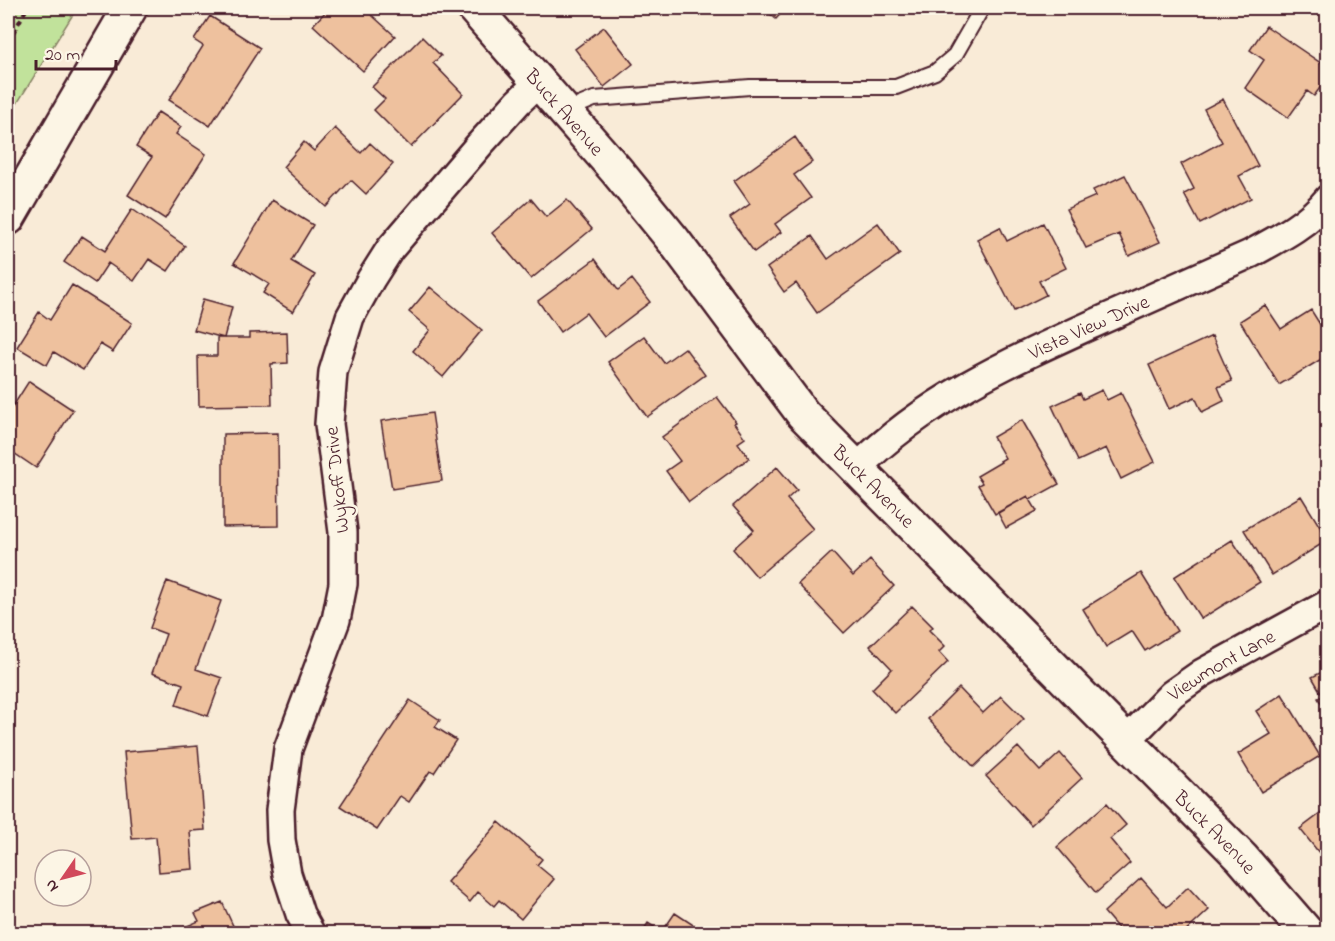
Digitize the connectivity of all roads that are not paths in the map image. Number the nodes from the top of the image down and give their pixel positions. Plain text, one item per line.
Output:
1 (130, 8) edge
2 (474, 8) edge
3 (982, 8) edge
4 (539, 82) junction
5 (565, 111) junction
6 (1328, 199) edge
7 (8, 218) edge
8 (857, 468) junction
9 (1328, 604) edge
10 (1126, 741) junction
11 (311, 933) edge
12 (1308, 933) edge

1 - 7 street
2 - 4 street, Buck Avenue
3 - 5 lane
4 - 5 street, Buck Avenue
4 - 11 street, Wykoff Drive
5 - 8 street, Buck Avenue
6 - 8 street, Vista View Drive
8 - 10 street, Buck Avenue
9 - 10 street, Viewmont Lane
10 - 12 street, Buck Avenue

